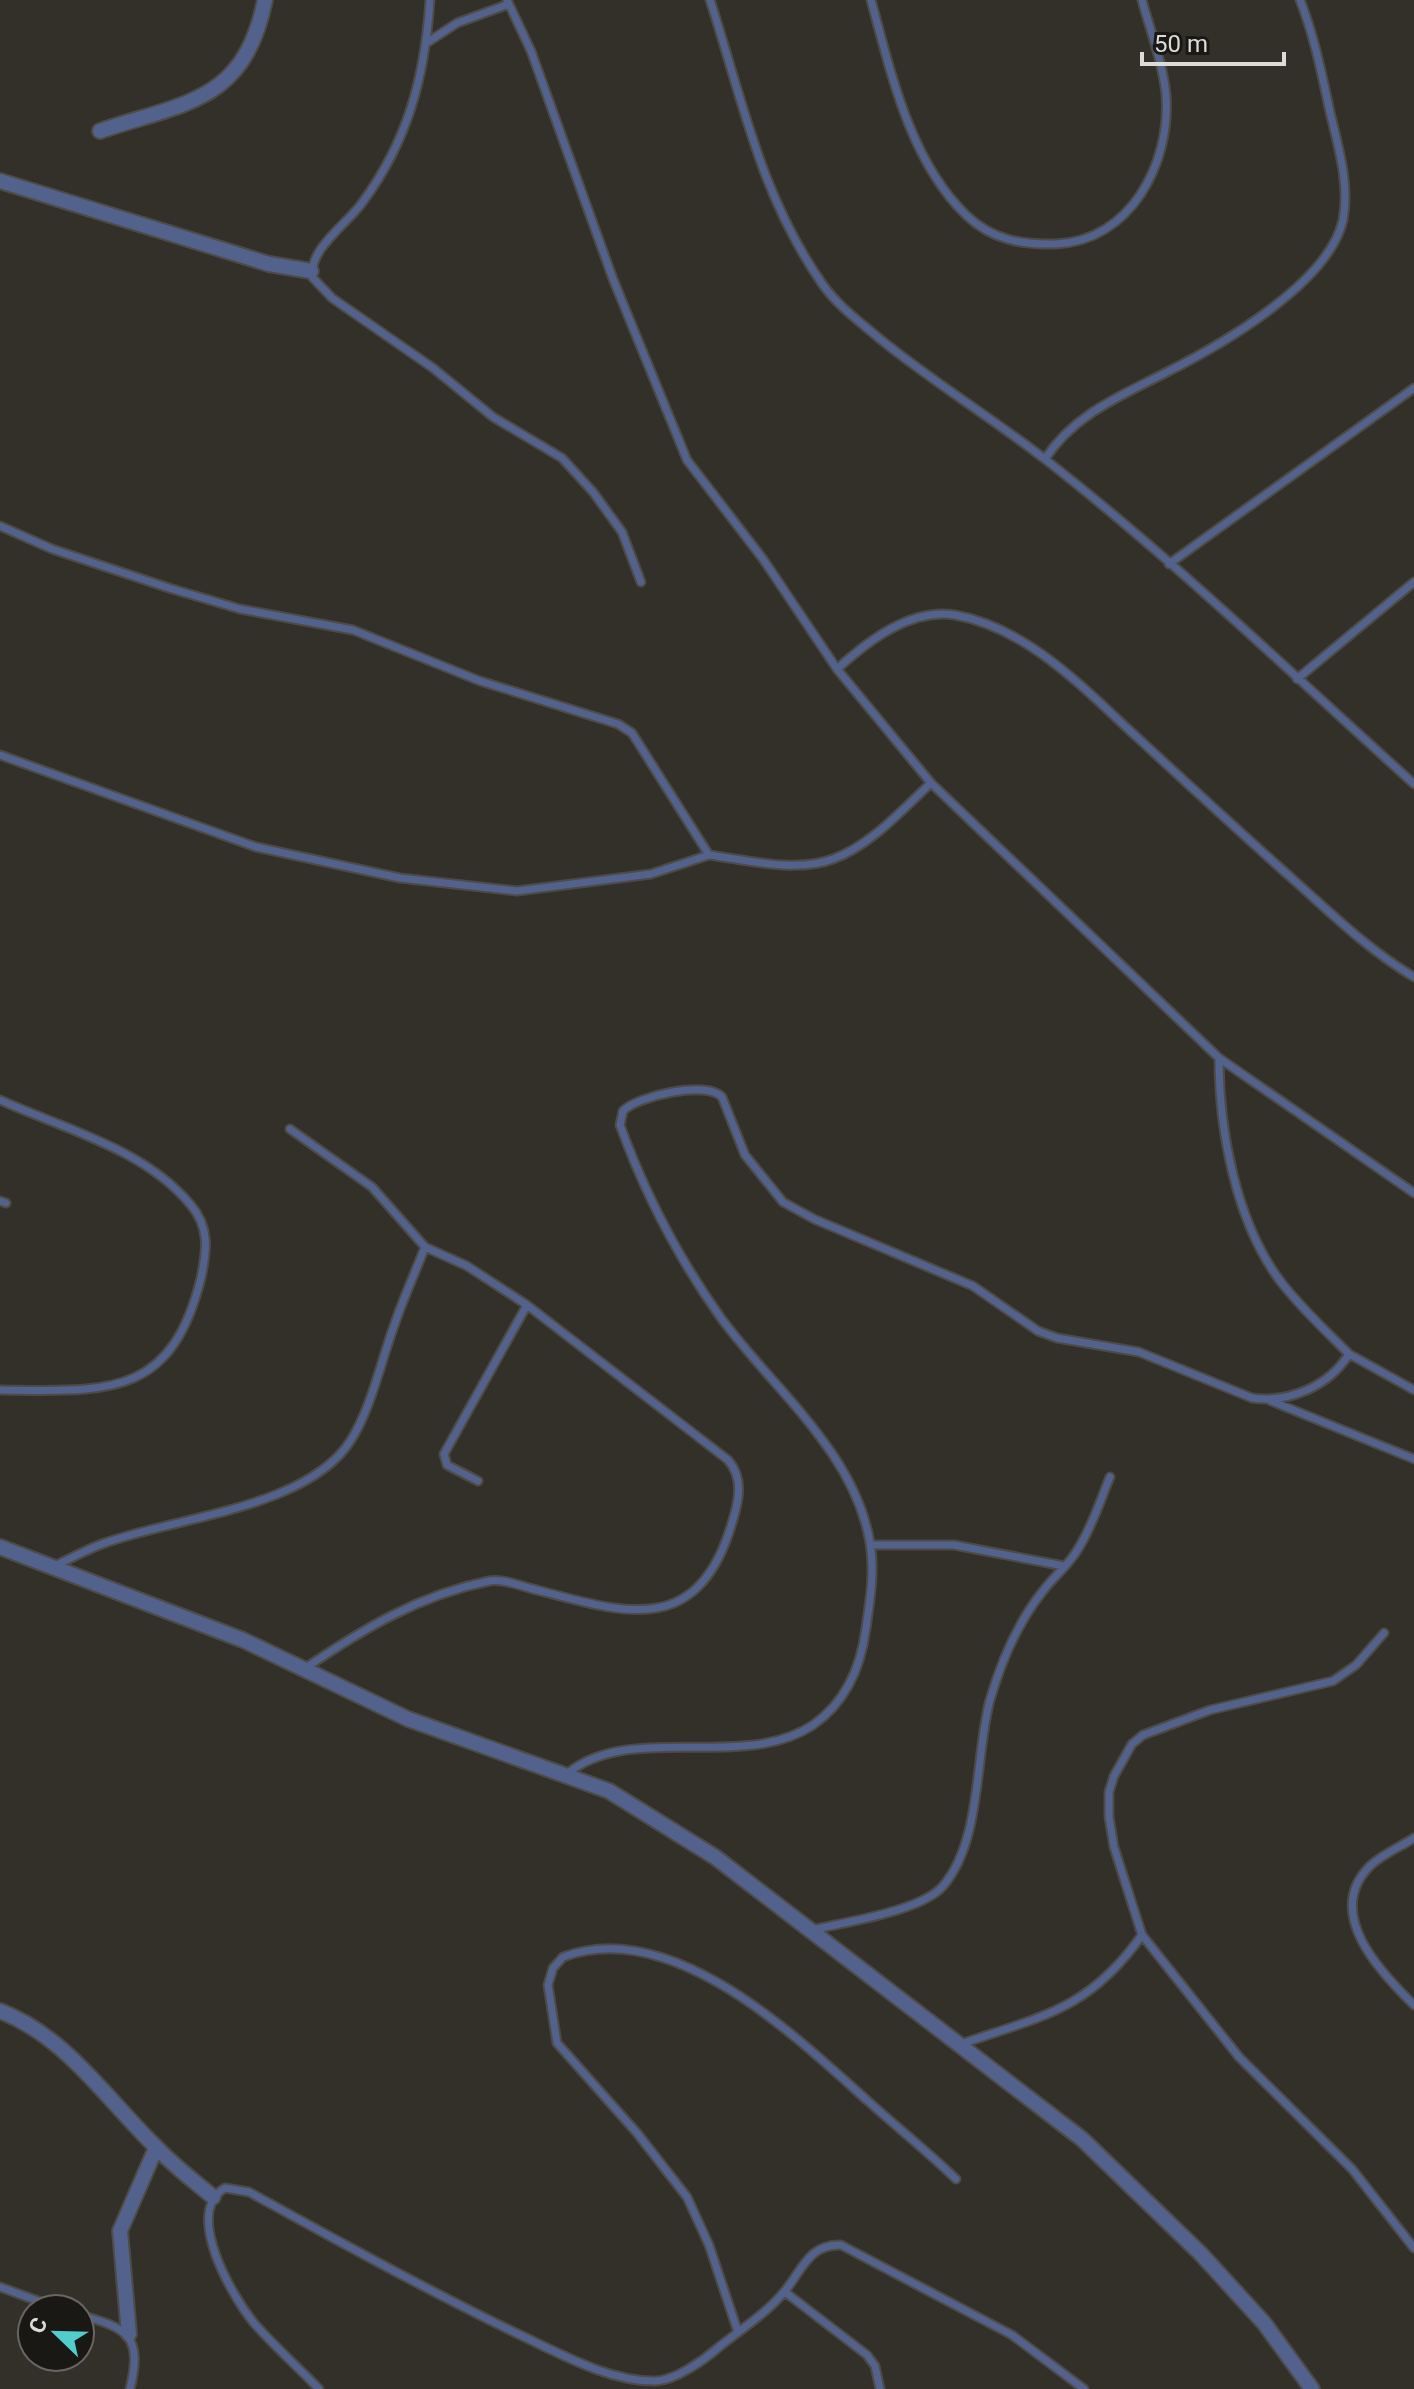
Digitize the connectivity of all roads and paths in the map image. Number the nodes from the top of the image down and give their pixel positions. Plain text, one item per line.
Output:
1 (265, 0) edge
2 (430, 0) edge
3 (710, 0) edge
4 (871, 0) edge
5 (1142, 0) edge
6 (1300, 0) edge
7 (508, 2) edge
8 (428, 42) junction
9 (100, 131) dead end
10 (0, 181) edge
11 (311, 271) junction
12 (1414, 388) edge
13 (1045, 459) junction
14 (0, 526) edge
15 (1169, 564) junction
16 (641, 582) dead end
17 (1414, 582) edge
18 (837, 669) junction
19 (1297, 679) junction
20 (0, 755) edge
21 (931, 783) junction
22 (1414, 784) edge
23 (709, 855) junction
24 (1414, 977) edge
25 (1219, 1058) junction
26 (0, 1100) edge
27 (290, 1129) dead end
28 (1414, 1193) edge
29 (425, 1247) junction
30 (527, 1305) junction
31 (1349, 1354) junction
32 (0, 1390) edge
33 (1414, 1390) edge
34 (1269, 1400) junction
35 (1414, 1459) edge
36 (1110, 1477) dead end
37 (478, 1481) dead end
38 (871, 1545) junction
39 (0, 1547) edge
40 (1064, 1566) junction
41 (53, 1567) junction
42 (1384, 1633) dead end
43 (302, 1670) junction
44 (567, 1774) junction
45 (1414, 1838) edge
46 (812, 1930) junction
47 (1142, 1935) junction
48 (1414, 2005) edge
49 (0, 2011) edge
50 (959, 2045) junction
51 (156, 2148) junction
52 (956, 2179) dead end
53 (213, 2197) junction
54 (1414, 2248) edge
55 (785, 2292) junction
56 (96, 2320) edge
57 (738, 2332) junction
58 (129, 2334) junction
59 (130, 2389) edge
60 (319, 2389) edge
61 (880, 2389) edge
62 (1084, 2389) edge
63 (1312, 2389) edge

1 - 9 street
2 - 8 lane
3 - 13 lane
4 - 5 lane
6 - 13 lane
7 - 8 lane
7 - 18 lane
8 - 11 lane
10 - 11 street
11 - 16 lane
12 - 15 lane
13 - 15 lane
14 - 23 lane
15 - 19 lane
17 - 19 lane
18 - 21 lane
18 - 24 lane
19 - 22 lane
20 - 23 lane
21 - 23 lane
21 - 25 lane
25 - 28 lane
25 - 31 lane
26 - 32 lane
27 - 29 lane
29 - 30 lane
29 - 41 lane
30 - 37 lane
30 - 43 lane
31 - 33 lane
31 - 34 lane
34 - 35 lane
34 - 38 lane
36 - 40 lane
38 - 40 lane
38 - 44 lane
39 - 41 street
40 - 46 lane
41 - 43 street
42 - 47 lane
43 - 44 street
44 - 46 street
45 - 48 lane
46 - 50 street
47 - 50 lane
47 - 54 lane
49 - 51 street
50 - 63 street
51 - 53 street
51 - 58 street
52 - 57 lane
53 - 57 lane
53 - 60 lane
55 - 57 lane
55 - 61 lane
55 - 62 lane
56 - 58 lane
58 - 59 lane

